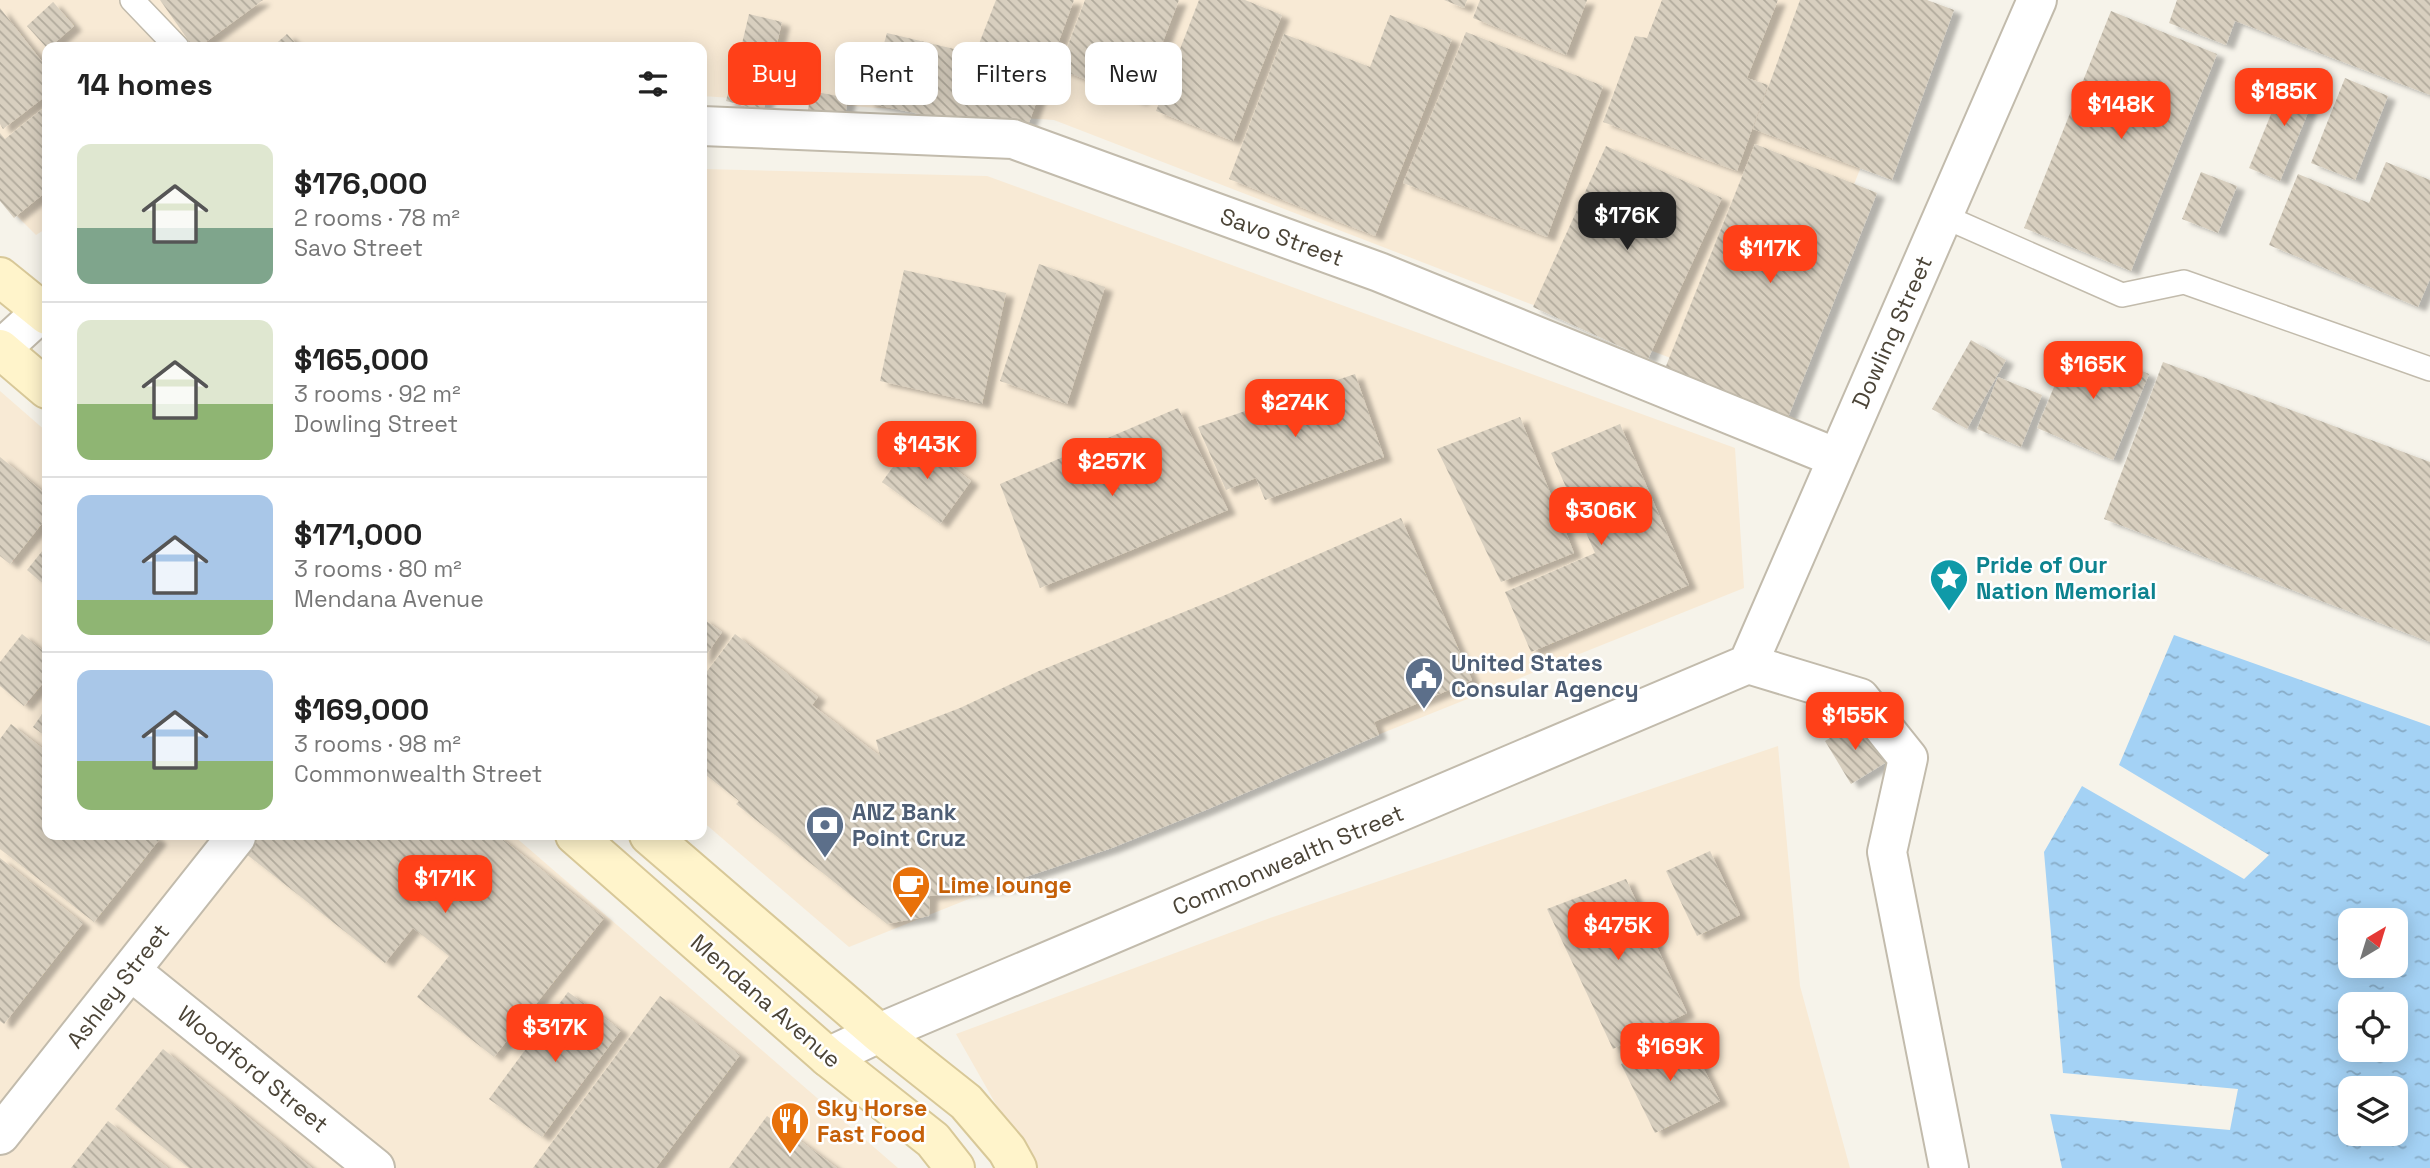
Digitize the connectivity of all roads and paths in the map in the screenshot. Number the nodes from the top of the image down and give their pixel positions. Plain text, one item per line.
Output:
1 (132, 0) edge
2 (2037, 0) edge
3 (172, 42) edge
4 (707, 126) edge
5 (1942, 216) junction
6 (0, 277) edge
7 (42, 308) edge
8 (42, 314) edge
9 (1, 349) edge
10 (2430, 369) edge
11 (42, 386) edge
12 (1837, 458) junction
13 (1748, 664) junction
14 (234, 840) edge
15 (581, 840) edge
16 (655, 840) edge
17 (131, 971) junction
18 (879, 1033) junction
19 (828, 1057) junction
20 (0, 1135) edge
21 (375, 1168) edge
22 (955, 1168) edge
23 (1017, 1168) edge
24 (1949, 1168) edge

1 - 3 lane
2 - 5 street, Dowling Street
4 - 12 street, Savo Street
5 - 10 lane
5 - 12 street, Dowling Street
6 - 7 main road
8 - 9 street
9 - 11 main road
12 - 13 street, Dowling Street
13 - 18 street, Commonwealth Street
13 - 24 street
14 - 17 street, Ashley Street
15 - 19 main road, Mendana Avenue
16 - 18 main road
17 - 20 street, Ashley Street
17 - 21 street, Woodford Street
18 - 19 street, Commonwealth Street
18 - 23 main road
19 - 22 main road, Mendana Avenue

